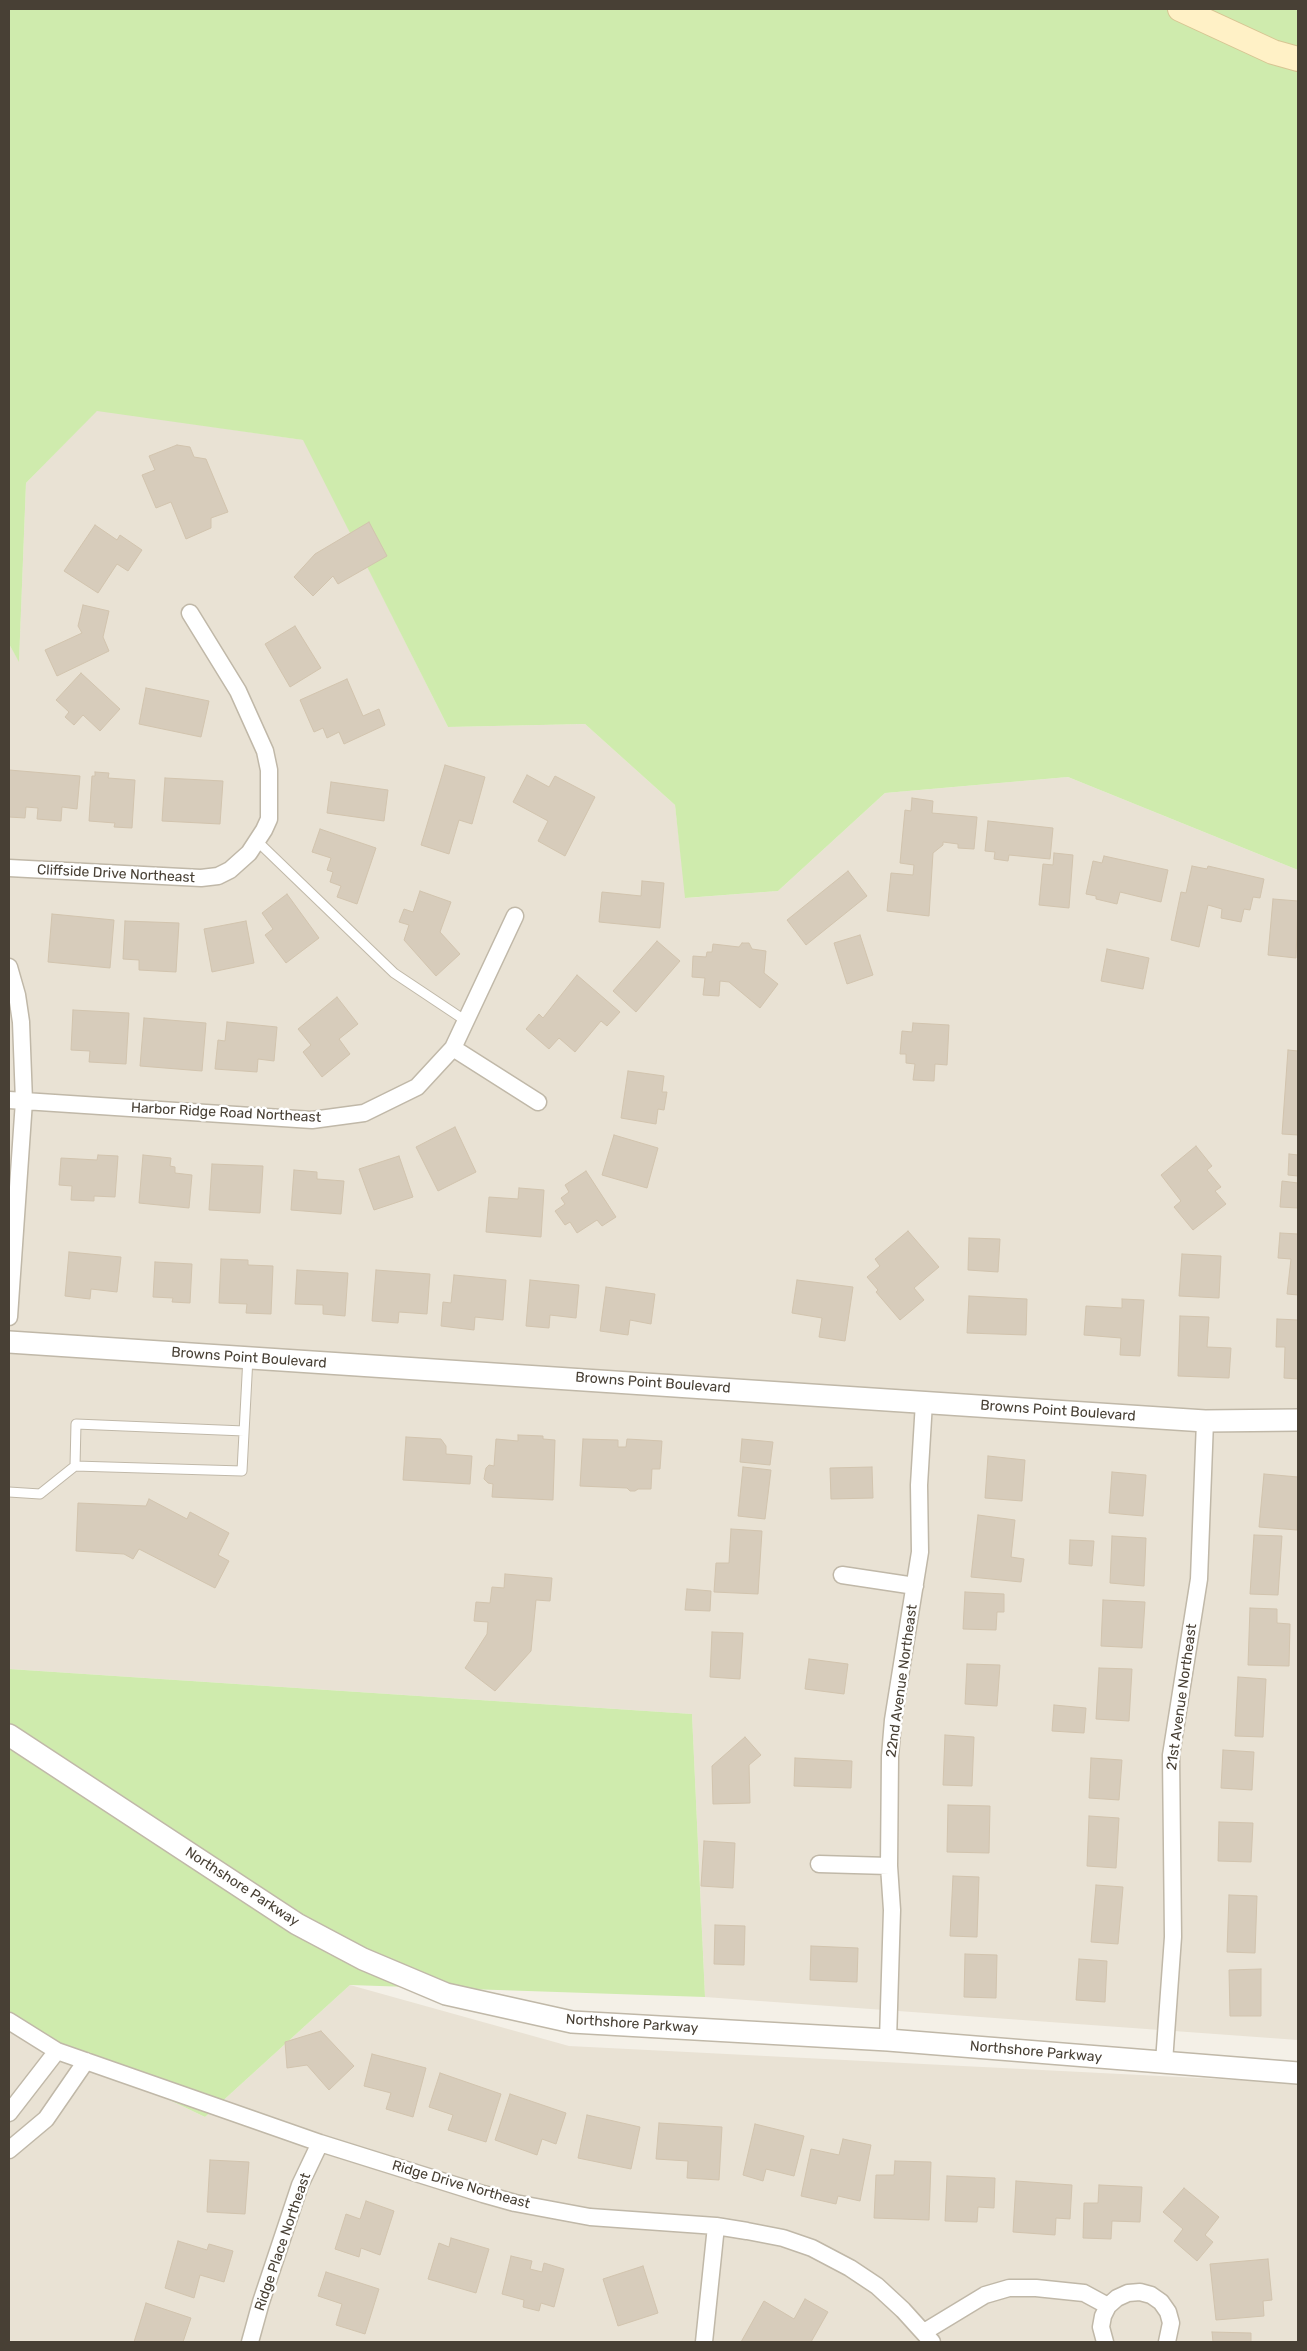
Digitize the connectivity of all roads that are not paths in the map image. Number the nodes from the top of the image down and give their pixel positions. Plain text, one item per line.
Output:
1 (1180, 9) edge
2 (1298, 59) edge
3 (190, 613) dead end
4 (257, 841) junction
5 (9, 868) edge
6 (515, 916) dead end
7 (9, 967) edge
8 (466, 1021) junction
9 (453, 1048) junction
10 (16, 1101) edge
11 (538, 1102) dead end
12 (9, 1317) edge
13 (9, 1342) edge
14 (248, 1357) junction
15 (924, 1402) junction
16 (1298, 1420) edge
17 (1205, 1421) junction
18 (244, 1431) junction
19 (75, 1466) junction
20 (9, 1492) edge
21 (842, 1575) dead end
22 (915, 1586) junction
23 (9, 1735) edge
24 (819, 1864) dead end
25 (889, 1866) junction
26 (9, 2021) edge
27 (888, 2040) junction
28 (57, 2051) junction
29 (86, 2061) junction
30 (1164, 2062) junction
31 (1298, 2073) edge
32 (9, 2113) edge
33 (320, 2143) junction
34 (9, 2150) edge
35 (716, 2226) junction
36 (1108, 2306) junction
37 (928, 2337) edge
38 (250, 2342) edge
39 (704, 2342) edge
40 (1105, 2342) edge
41 (1167, 2342) edge

1 - 2 main road
3 - 4 street, Cliffside Drive Northeast
4 - 5 street, Cliffside Drive Northeast
4 - 8 lane
6 - 8 street, Harbor Ridge Road Northeast
7 - 10 street
8 - 9 street, Harbor Ridge Road Northeast
9 - 10 street, Harbor Ridge Road Northeast
9 - 11 street
10 - 12 street
13 - 14 street, Browns Point Boulevard
14 - 15 street, Browns Point Boulevard
14 - 18 lane
15 - 17 street, Browns Point Boulevard
15 - 22 street, 22nd Avenue Northeast
16 - 17 street, Browns Point Boulevard
17 - 30 street, 21st Avenue Northeast
18 - 19 lane
18 - 19 lane
19 - 20 lane
21 - 22 street, 22nd Avenue Northeast
22 - 25 street, 22nd Avenue Northeast
23 - 27 street, Northshore Parkway
24 - 25 street
25 - 27 street, 22nd Avenue Northeast
26 - 28 street, Ridge Drive Northeast
27 - 30 street, Northshore Parkway
28 - 29 street, Ridge Drive Northeast
28 - 32 street
29 - 33 street, Ridge Drive Northeast
29 - 34 street
30 - 31 street, Northshore Parkway
33 - 35 street, Ridge Drive Northeast
33 - 38 street, Ridge Place Northeast
35 - 37 street, Ridge Drive Northeast
35 - 39 street
36 - 37 street
36 - 40 street
36 - 41 street

